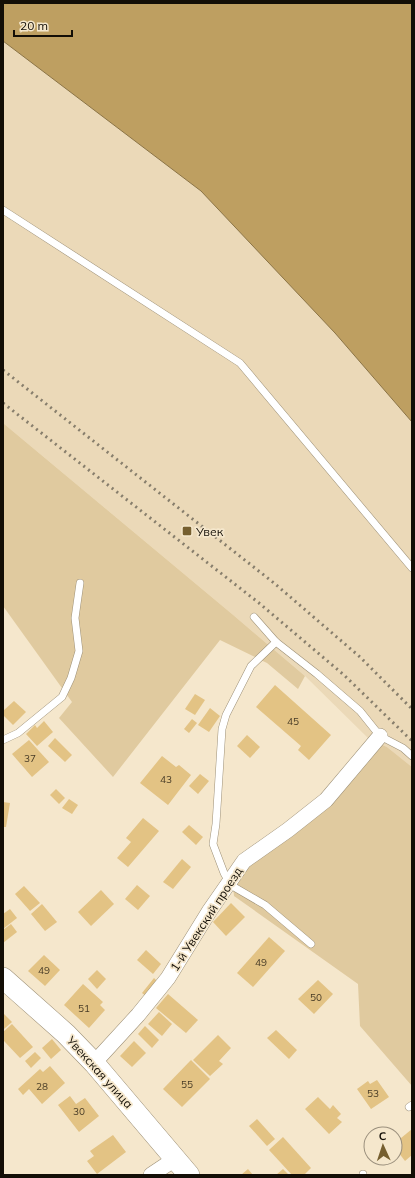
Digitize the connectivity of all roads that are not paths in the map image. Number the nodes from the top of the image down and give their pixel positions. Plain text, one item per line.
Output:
1 (3, 210) edge
2 (412, 568) edge
3 (80, 583) dead end
4 (254, 618) dead end
5 (276, 642) junction
6 (380, 736) junction
7 (3, 740) edge
8 (412, 756) edge
9 (229, 882) junction
10 (311, 944) dead end
11 (6, 985) edge
12 (94, 1063) junction
13 (175, 1159) junction
14 (151, 1175) edge
15 (189, 1175) edge

1 - 2 lane
3 - 7 lane
4 - 5 lane
5 - 6 lane
5 - 9 lane
6 - 8 lane
6 - 9 street, 1-й Увекский проезд
9 - 10 lane
9 - 12 street, 1-й Увекский проезд
11 - 12 street, Увекская улица
12 - 13 street, Увекская улица
13 - 14 street
13 - 15 street, Увекская улица

